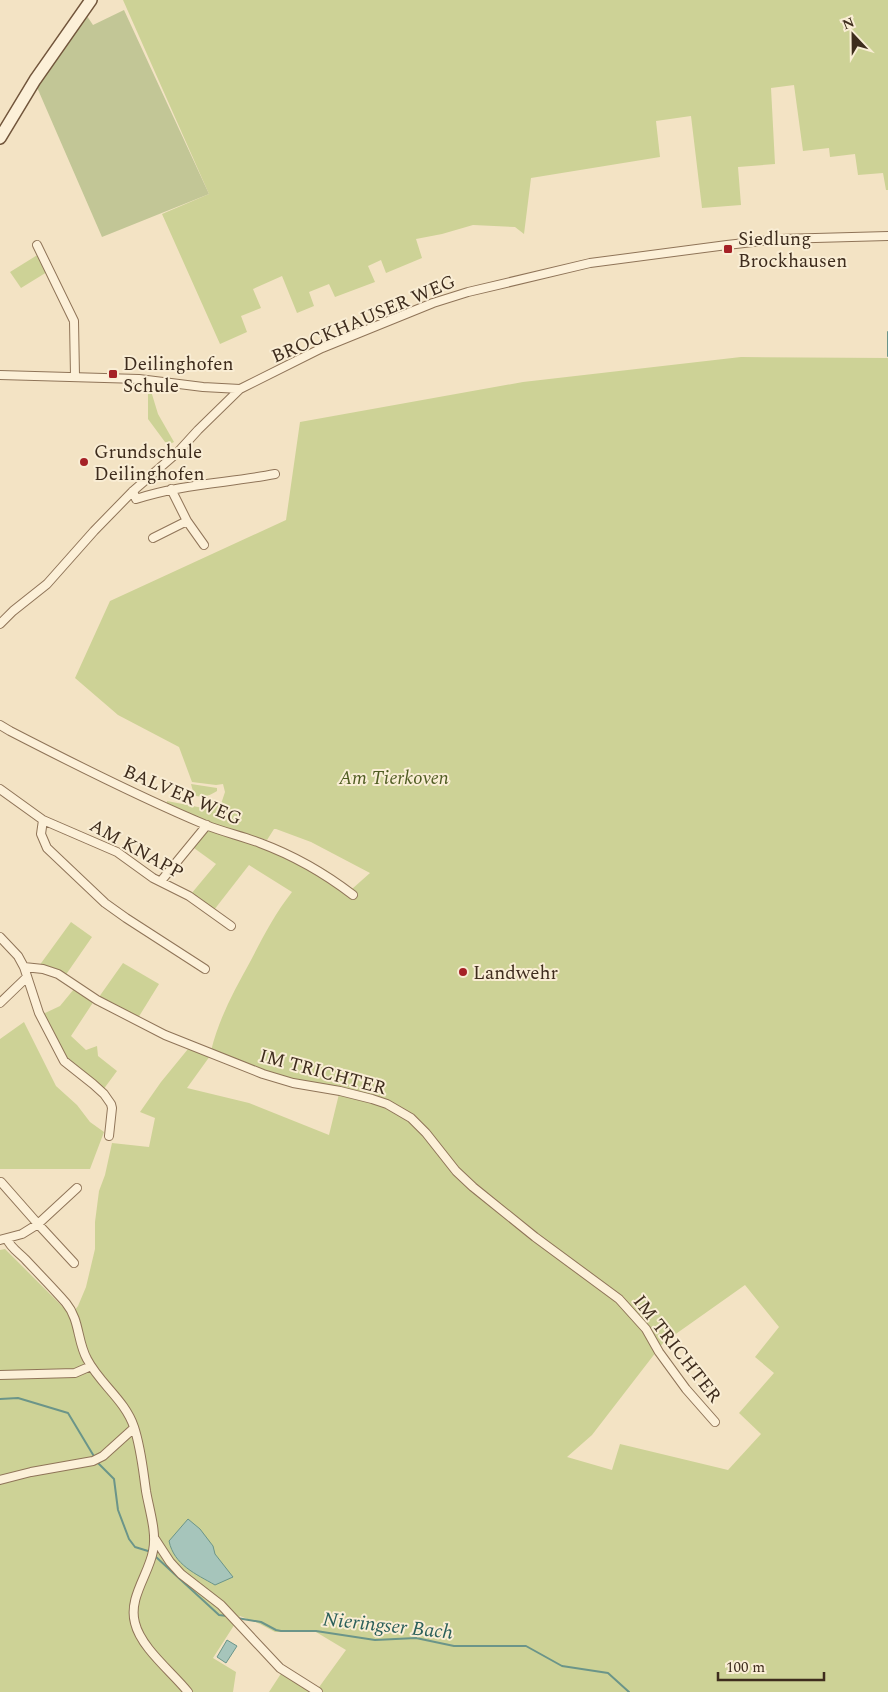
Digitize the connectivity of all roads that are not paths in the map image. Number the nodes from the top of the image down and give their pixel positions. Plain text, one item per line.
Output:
1 (91, 0) edge
2 (0, 138) edge
3 (888, 236) edge
4 (36, 245) dead end
5 (0, 375) edge
6 (75, 376) junction
7 (240, 389) junction
8 (275, 474) dead end
9 (171, 489) junction
10 (133, 491) junction
11 (187, 521) junction
12 (153, 538) dead end
13 (204, 546) dead end
14 (0, 624) edge
15 (0, 725) edge
16 (0, 789) edge
17 (43, 820) junction
18 (206, 825) junction
19 (161, 881) junction
20 (353, 895) dead end
21 (231, 926) dead end
22 (0, 936) edge
23 (24, 967) junction
24 (205, 969) dead end
25 (26, 978) junction
26 (0, 1003) edge
27 (109, 1136) dead end
28 (0, 1182) edge
29 (77, 1188) dead end
30 (38, 1224) junction
31 (4, 1239) edge
32 (74, 1264) dead end
33 (91, 1366) junction
34 (0, 1374) edge
35 (715, 1422) dead end
36 (134, 1428) junction
37 (0, 1480) edge
38 (155, 1540) junction
39 (188, 1692) edge
40 (318, 1692) edge

1 - 2 main road
3 - 7 street, BROCKHAUSER WEG
4 - 6 street
5 - 6 street, BROCKHAUSER WEG
6 - 7 street, BROCKHAUSER WEG
7 - 10 street
8 - 9 street
9 - 10 street
9 - 11 street
10 - 14 street
11 - 12 street
11 - 13 street
15 - 18 street, BALVER WEG
16 - 17 street, AM KNAPP
17 - 19 street, AM KNAPP
17 - 24 street
18 - 19 street
18 - 20 street, BALVER WEG
19 - 21 street, AM KNAPP
22 - 23 street
23 - 25 street
23 - 35 street, IM TRICHTER
25 - 26 street
25 - 27 street
28 - 30 street
29 - 30 street
30 - 31 street
30 - 32 street
31 - 33 street
33 - 34 street
33 - 36 street
36 - 37 street
36 - 38 street
38 - 39 street
38 - 40 street

